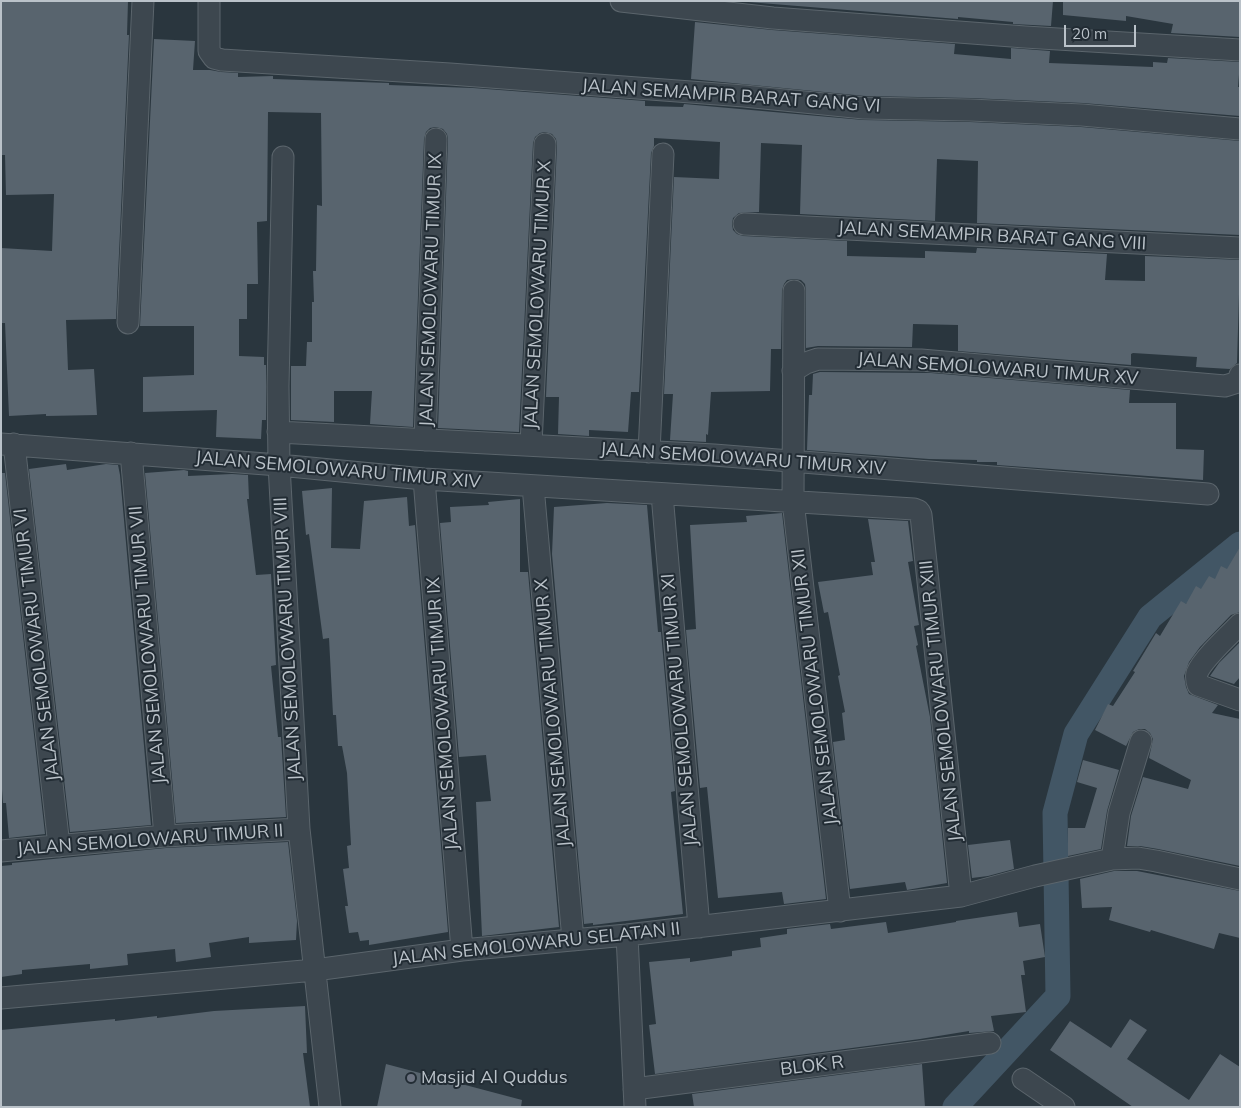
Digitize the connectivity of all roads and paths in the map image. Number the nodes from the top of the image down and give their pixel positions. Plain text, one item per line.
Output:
1 (143, 1) edge
2 (209, 1) edge
3 (621, 1) edge
4 (1240, 50) edge
5 (1240, 129) edge
6 (436, 139) dead end
7 (546, 144) dead end
8 (663, 154) dead end
9 (282, 157) dead end
10 (744, 224) dead end
11 (1240, 248) edge
12 (794, 291) dead end
13 (128, 323) dead end
14 (793, 371) junction
15 (1239, 379) edge
16 (278, 432) junction
17 (425, 440) junction
18 (7, 444) edge
19 (531, 445) junction
20 (649, 452) junction
21 (132, 453) junction
22 (794, 463) junction
23 (279, 465) junction
24 (424, 479) junction
25 (533, 486) junction
26 (662, 494) junction
27 (1208, 494) dead end
28 (793, 501) junction
29 (914, 509) joint
30 (1240, 624) edge
31 (1240, 700) edge
32 (1141, 741) dead end
33 (299, 829) junction
34 (165, 836) junction
35 (60, 846) junction
36 (1, 851) edge
37 (1112, 859) junction
38 (1240, 879) edge
39 (961, 896) junction
40 (840, 910) junction
41 (698, 927) junction
42 (627, 935) junction
43 (573, 940) junction
44 (462, 950) junction
45 (315, 970) junction
46 (1, 998) edge
47 (990, 1043) dead end
48 (1023, 1078) dead end
49 (634, 1098) edge
50 (330, 1107) edge
51 (1064, 1107) edge

1 - 13 street
2 - 5 street, JALAN SEMAMPIR BARAT GANG VI
3 - 4 street
6 - 17 street, JALAN SEMOLOWARU TIMUR IX
7 - 19 street, JALAN SEMOLOWARU TIMUR X
8 - 20 street
9 - 16 street, JALAN SEMOLOWARU TIMUR VIII
10 - 11 street, JALAN SEMAMPIR BARAT GANG VIII
12 - 14 street
14 - 15 street, JALAN SEMOLOWARU TIMUR XV
14 - 22 street
16 - 17 street, JALAN SEMOLOWARU TIMUR XIV
16 - 23 street, JALAN SEMOLOWARU TIMUR VIII
17 - 19 street, JALAN SEMOLOWARU TIMUR XIV
18 - 21 street, JALAN SEMOLOWARU TIMUR XIV
18 - 35 street, JALAN SEMOLOWARU TIMUR VI
19 - 20 street, JALAN SEMOLOWARU TIMUR XIV
20 - 22 street, JALAN SEMOLOWARU TIMUR XIV
21 - 23 street, JALAN SEMOLOWARU TIMUR XIV
21 - 34 street, JALAN SEMOLOWARU TIMUR VII
22 - 27 street, JALAN SEMOLOWARU TIMUR XIV
22 - 28 street, JALAN SEMOLOWARU TIMUR XII
23 - 24 street, JALAN SEMOLOWARU TIMUR XIV
23 - 33 street, JALAN SEMOLOWARU TIMUR VIII
24 - 25 street, JALAN SEMOLOWARU TIMUR XIV
24 - 44 street, JALAN SEMOLOWARU TIMUR IX
25 - 26 street, JALAN SEMOLOWARU TIMUR XIV
25 - 43 street, JALAN SEMOLOWARU TIMUR X
26 - 28 street, JALAN SEMOLOWARU TIMUR XIV
26 - 41 street, JALAN SEMOLOWARU TIMUR XI
28 - 29 street, JALAN SEMOLOWARU TIMUR XIV
28 - 40 street, JALAN SEMOLOWARU TIMUR XII
29 - 39 street, JALAN SEMOLOWARU TIMUR XIII
30 - 31 street
32 - 37 street
33 - 34 street, JALAN SEMOLOWARU TIMUR II
33 - 45 street, JALAN SEMOLOWARU TIMUR VIII
34 - 35 street, JALAN SEMOLOWARU TIMUR II
35 - 36 street, JALAN SEMOLOWARU TIMUR II
37 - 38 street, JALAN SEMOLOWARU SELATAN II
37 - 39 street, JALAN SEMOLOWARU SELATAN II
39 - 40 street, JALAN SEMOLOWARU SELATAN II
40 - 41 street, JALAN SEMOLOWARU SELATAN II
41 - 42 street, JALAN SEMOLOWARU SELATAN II
42 - 43 street, JALAN SEMOLOWARU SELATAN II
42 - 49 street
43 - 44 street, JALAN SEMOLOWARU SELATAN II
44 - 45 street, JALAN SEMOLOWARU SELATAN II
45 - 46 street, JALAN SEMOLOWARU SELATAN II
45 - 50 street, JALAN SEMOLOWARU TIMUR VIII
47 - 49 street, BLOK R
48 - 51 street

